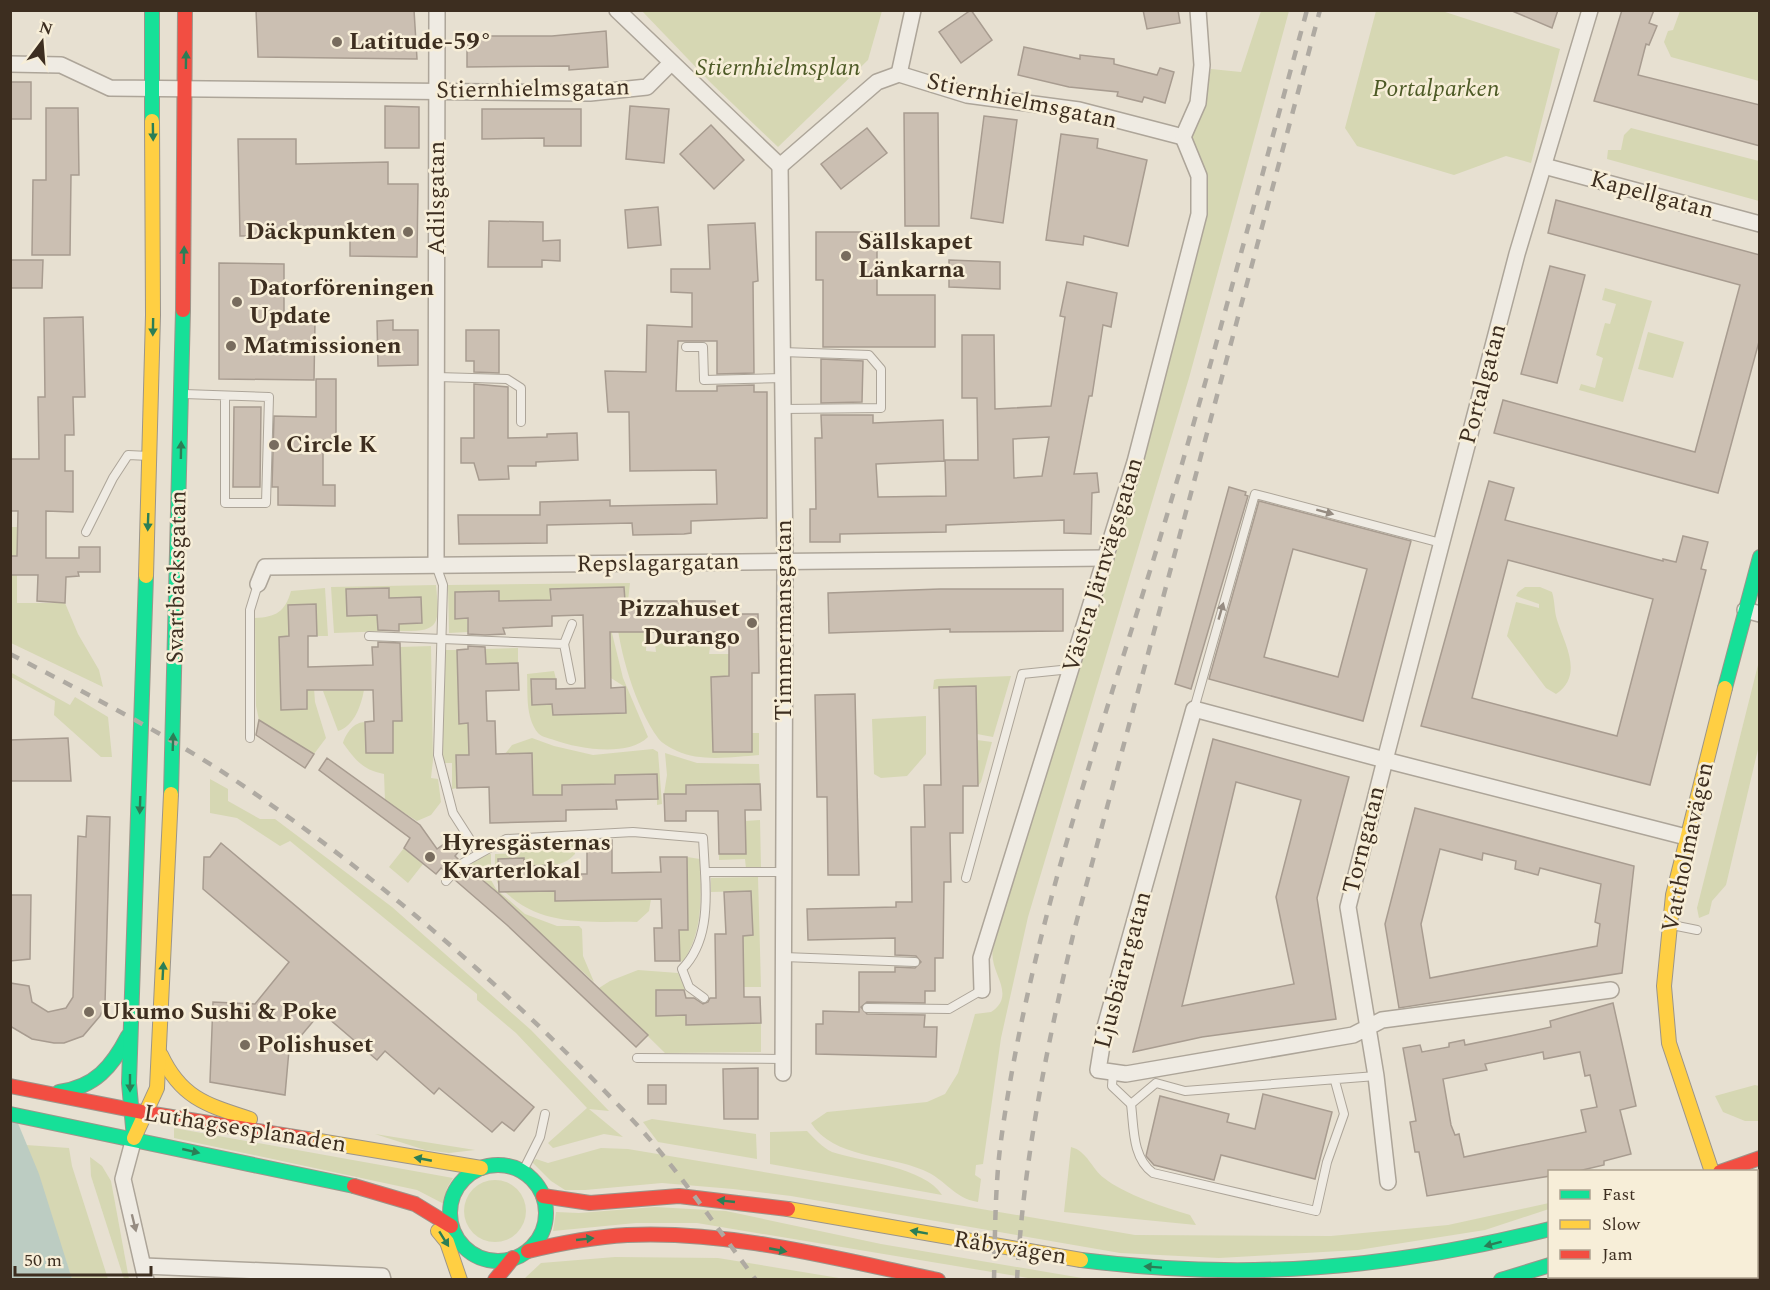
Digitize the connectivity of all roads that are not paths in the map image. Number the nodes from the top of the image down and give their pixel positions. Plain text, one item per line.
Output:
1 (152, 10) edge
2 (185, 10) edge
3 (437, 10) edge
4 (617, 10) edge
5 (913, 10) edge
6 (1198, 10) edge
7 (1590, 10) edge
8 (671, 63) junction
9 (10, 64) edge
10 (899, 74) junction
11 (152, 88) junction
12 (185, 88) junction
13 (438, 90) junction
14 (1183, 137) junction
15 (780, 166) junction
16 (1544, 166) junction
17 (1760, 224) edge
18 (686, 347) dead end
19 (782, 352) junction
20 (437, 377) junction
21 (783, 378) junction
22 (182, 394) junction
23 (225, 396) junction
24 (783, 409) junction
25 (521, 422) dead end
26 (150, 456) junction
27 (86, 532) dead end
28 (1441, 543) junction
29 (1760, 557) edge
30 (1106, 558) junction
31 (785, 561) junction
32 (436, 565) junction
33 (258, 584) joint
34 (1752, 612) edge
35 (572, 624) dead end
36 (369, 636) dead end
37 (441, 640) junction
38 (564, 644) junction
39 (1071, 669) junction
40 (571, 680) dead end
41 (1194, 709) junction
42 (250, 738) dead end
43 (1385, 760) junction
44 (1686, 837) junction
45 (478, 852) junction
46 (705, 872) junction
47 (784, 872) junction
48 (966, 878) dead end
49 (446, 881) dead end
50 (1670, 925) junction
51 (1697, 930) dead end
52 (784, 957) junction
53 (915, 962) dead end
54 (982, 990) joint
55 (1611, 990) dead end
56 (704, 998) dead end
57 (867, 1008) dead end
58 (1368, 1027) junction
59 (132, 1028) junction
60 (159, 1050) junction
61 (637, 1058) dead end
62 (783, 1066) joint
63 (1113, 1072) junction
64 (1376, 1076) junction
65 (1335, 1081) junction
66 (14, 1086) edge
67 (47, 1093) junction
68 (1131, 1104) junction
69 (131, 1110) junction
70 (147, 1113) junction
71 (10, 1114) edge
72 (545, 1114) dead end
73 (301, 1137) junction
74 (134, 1138) junction
75 (1760, 1158) edge
76 (481, 1168) junction
77 (1711, 1170) edge
78 (1726, 1170) edge
79 (523, 1172) junction
80 (1388, 1182) dead end
81 (360, 1188) junction
82 (543, 1196) junction
83 (451, 1226) junction
84 (1548, 1229) edge
85 (462, 1245) junction
86 (528, 1251) junction
87 (513, 1258) junction
88 (1548, 1266) edge
89 (145, 1273) edge
90 (384, 1280) edge
91 (460, 1280) edge
92 (474, 1280) edge
93 (495, 1280) edge
94 (938, 1280) edge
95 (1501, 1280) edge

1 - 11 main road, Svartbäcksgatan
12 -> 2 main road, Svartbäcksgatan
3 - 13 street, Adilsgatan
4 - 8 street
5 - 10 street
6 - 14 street
7 - 16 street, Portalgatan
8 - 13 street, Stiernhielmsgatan
8 - 15 street
9 - 11 street
10 - 14 street, Stiernhielmsgatan
10 - 15 street, Stiernhielmsgatan
11 - 12 street, Stiernhielmsgatan
11 -> 26 main road, Svartbäcksgatan
12 - 13 street, Stiernhielmsgatan
22 -> 12 main road, Svartbäcksgatan
13 - 20 street, Adilsgatan
14 - 30 street, Västra Järnvägsgatan
15 - 19 street, Timmermansgatan
16 - 17 street, Kapellgatan
16 - 28 street, Portalgatan
18 - 21 lane
19 - 21 street, Timmermansgatan
19 - 24 lane
20 - 25 lane
20 - 32 street, Adilsgatan
21 - 24 street, Timmermansgatan
22 - 23 lane
60 -> 22 main road, Svartbäcksgatan
23 - 23 lane
24 - 31 street, Timmermansgatan
26 - 27 lane
26 -> 59 main road, Svartbäcksgatan
41 -> 28 lane
28 - 43 street, Portalgatan
29 - 34 main road, Vattholmavägen
30 - 31 street, Repslagargatan
30 - 39 street, Västra Järnvägsgatan
31 - 32 street, Repslagargatan
31 - 47 street, Timmermansgatan
32 - 33 street, Repslagargatan
32 - 37 lane
33 - 42 lane
34 - 44 main road, Vattholmavägen
35 - 38 lane
36 - 37 lane
37 - 38 lane
37 - 45 lane
38 - 40 lane
39 - 48 lane
39 - 54 street, Västra Järnvägsgatan
41 - 43 street
41 - 63 street, Ljusbärargatan
43 - 44 street
43 - 58 street, Torngatan
44 - 50 main road, Vattholmavägen
45 - 46 lane
45 - 49 lane
46 - 47 lane
46 - 56 lane
47 - 52 street, Timmermansgatan
50 - 51 lane
50 - 77 main road, Vattholmavägen
52 - 53 lane
52 - 62 street, Timmermansgatan
54 - 57 lane
55 - 58 street
58 - 63 street, Ljusbärargatan
58 - 64 street, Torngatan
59 - 67 main road
59 -> 69 main road, Svartbäcksgatan
60 - 70 main road, Svartbäcksgatan
60 - 73 main road
61 - 62 lane
63 - 68 lane
64 - 65 lane
64 - 80 street, Torngatan
65 - 68 lane
65 - 68 lane
66 - 67 main road, Luthagsesplanaden
67 - 69 main road, Luthagsesplanaden
69 - 70 main road, Luthagsesplanaden
69 - 74 main road, Svartbäcksgatan
70 - 73 main road, Luthagsesplanaden
70 - 74 main road, Svartbäcksgatan
71 - 74 main road, Luthagsesplanaden
72 - 79 lane
76 -> 73 main road, Luthagsesplanaden
74 -> 81 main road, Luthagsesplanaden
74 -> 89 street, Svartbäcksgatan
75 - 78 main road
76 - 79 main road
76 - 83 main road
79 - 82 main road
81 - 83 main road, Luthagsesplanaden
81 -> 91 main road
84 -> 82 main road, Råbyvägen
82 - 86 main road
83 - 85 main road
85 - 87 main road
85 - 92 main road
86 - 87 main road
86 -> 94 main road, Råbyvägen
87 - 93 main road
88 - 95 main road
89 - 90 street

